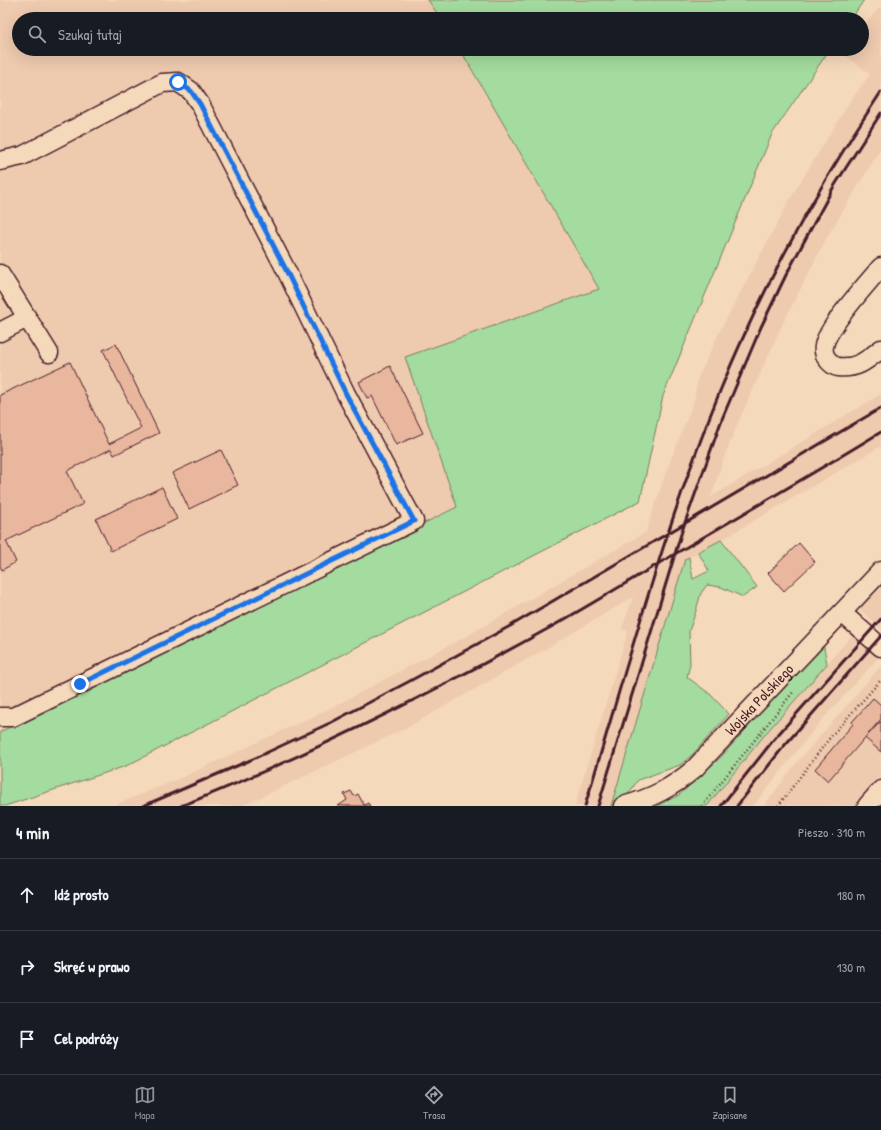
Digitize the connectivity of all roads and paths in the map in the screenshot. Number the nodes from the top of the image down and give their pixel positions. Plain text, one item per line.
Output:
1 (0, 161) edge
2 (881, 268) edge
3 (0, 274) edge
4 (27, 318) junction
5 (0, 332) edge
6 (881, 349) edge
7 (49, 353) dead end
8 (881, 571) edge
9 (842, 613) junction
10 (881, 647) edge
11 (881, 680) edge
12 (797, 687) dead end
13 (0, 717) edge
14 (881, 790) edge
15 (623, 806) edge
16 (702, 806) edge
17 (778, 806) edge
18 (867, 806) edge

1 - 13 street
2 - 6 street
3 - 4 street
4 - 5 street
4 - 7 street
8 - 9 street, Wojska Polskiego
9 - 10 street
9 - 15 street, Wojska Polskiego
11 - 17 path
12 - 16 path
14 - 18 street

